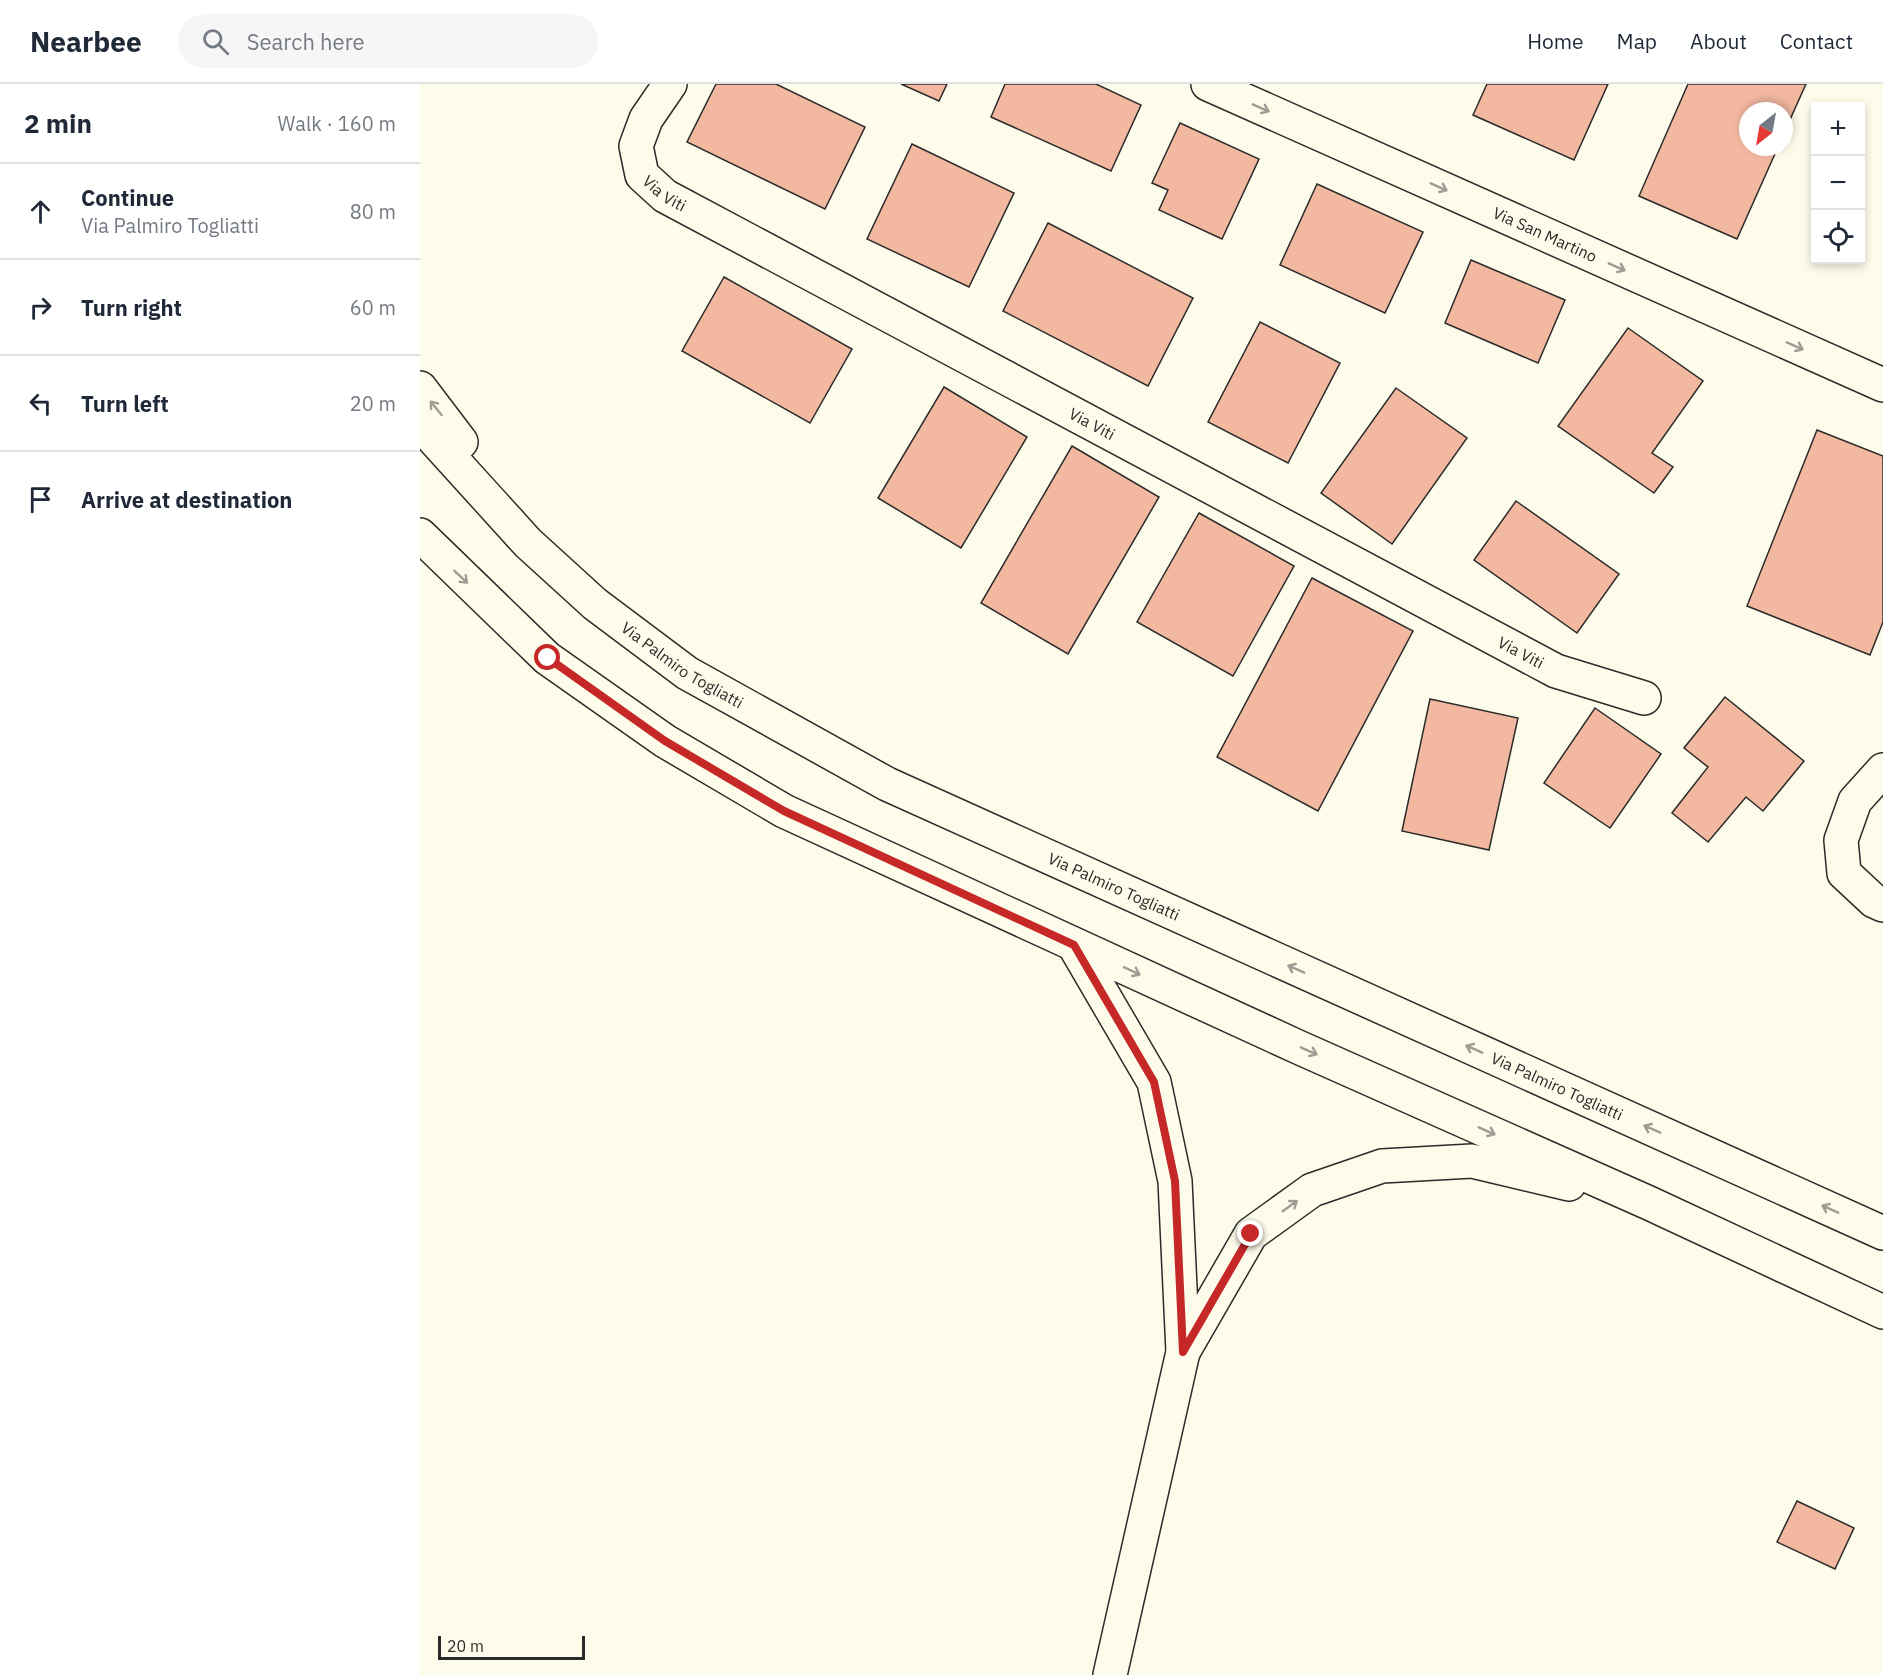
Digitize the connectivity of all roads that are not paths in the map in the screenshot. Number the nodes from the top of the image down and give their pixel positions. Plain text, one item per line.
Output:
1 (670, 84) edge
2 (1208, 84) edge
3 (1883, 385) edge
4 (420, 388) edge
5 (420, 424) edge
6 (528, 543) junction
7 (426, 544) edge
8 (1644, 698) dead end
9 (1883, 770) edge
10 (1883, 905) edge
11 (1074, 945) junction
12 (1649, 1203) junction
13 (1883, 1233) edge
14 (1883, 1312) edge
15 (1183, 1352) junction
16 (1110, 1675) edge

1 - 8 street, Via Viti
2 -> 3 street, Via San Martino
6 -> 4 street
5 - 6 street, Via Palmiro Togliatti
13 -> 6 street, Via Palmiro Togliatti
7 -> 11 street
9 - 10 street
11 -> 12 street
11 - 15 street
12 - 14 street
15 -> 12 street
15 - 16 street

